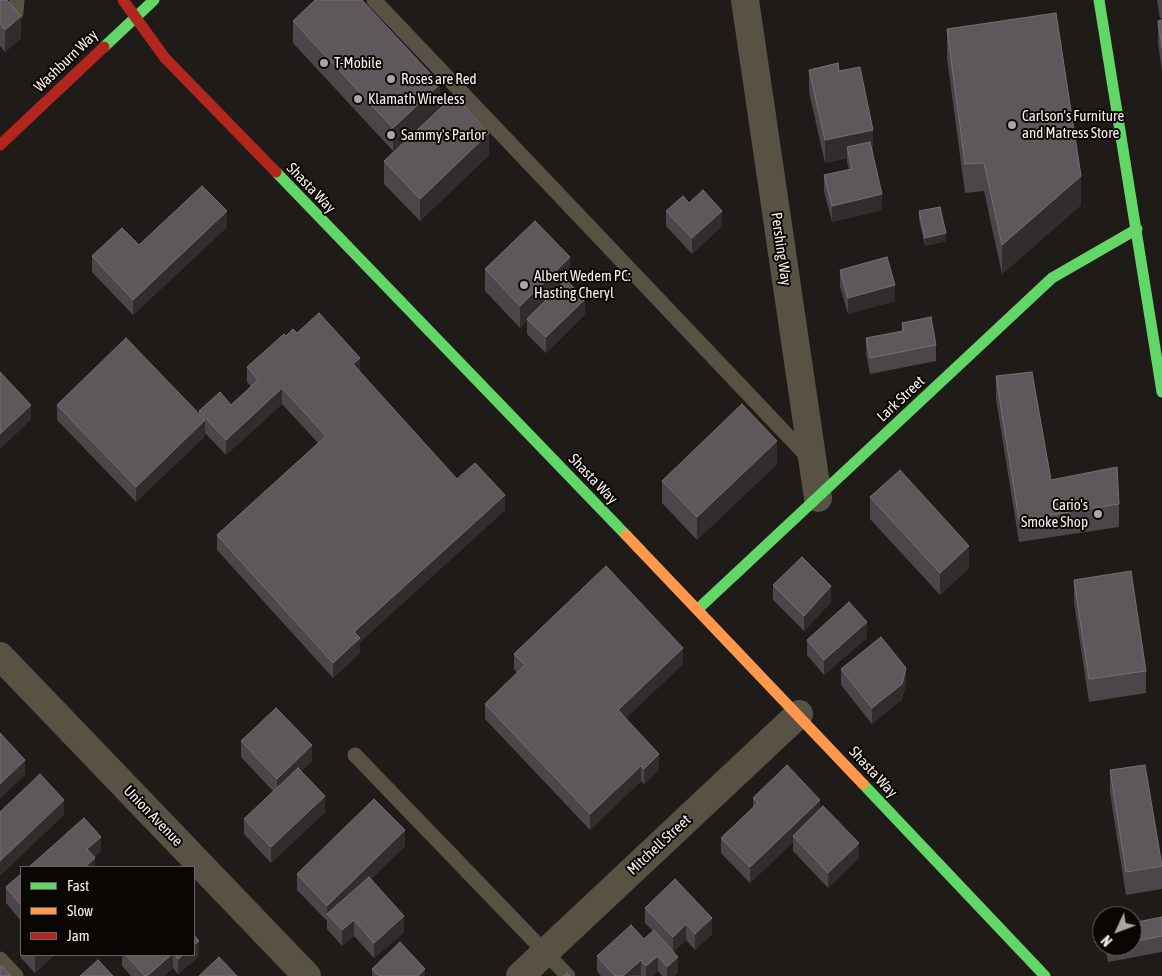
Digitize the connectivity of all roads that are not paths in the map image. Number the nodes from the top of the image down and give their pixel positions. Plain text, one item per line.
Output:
1 (17, 0) edge
2 (123, 0) edge
3 (154, 0) edge
4 (374, 0) edge
5 (745, 0) edge
6 (1099, 0) edge
7 (136, 16) junction
8 (0, 28) edge
9 (0, 144) edge
10 (1138, 229) junction
11 (1162, 392) edge
12 (812, 461) junction
13 (818, 498) junction
14 (698, 609) junction
15 (0, 656) edge
16 (799, 714) junction
17 (355, 755) dead end
18 (546, 952) junction
19 (0, 959) edge
20 (16, 976) edge
21 (307, 976) edge
22 (520, 976) edge
23 (568, 976) edge
24 (1044, 976) edge

1 - 8 lane
2 - 7 main road, Shasta Way
3 - 7 main road, Washburn Way
4 - 12 lane
5 - 12 street, Pershing Way
6 - 10 main road
7 - 9 main road, Washburn Way
7 - 14 main road, Shasta Way
10 - 11 main road
10 - 13 main road, Lark Street
12 - 13 street, Pershing Way
13 - 14 main road, Lark Street
14 - 16 main road, Shasta Way
15 - 21 street, Union Avenue
16 - 18 street, Mitchell Street
16 - 24 main road, Shasta Way
17 - 18 lane
18 - 22 street, Mitchell Street
18 - 23 lane
19 - 20 lane

